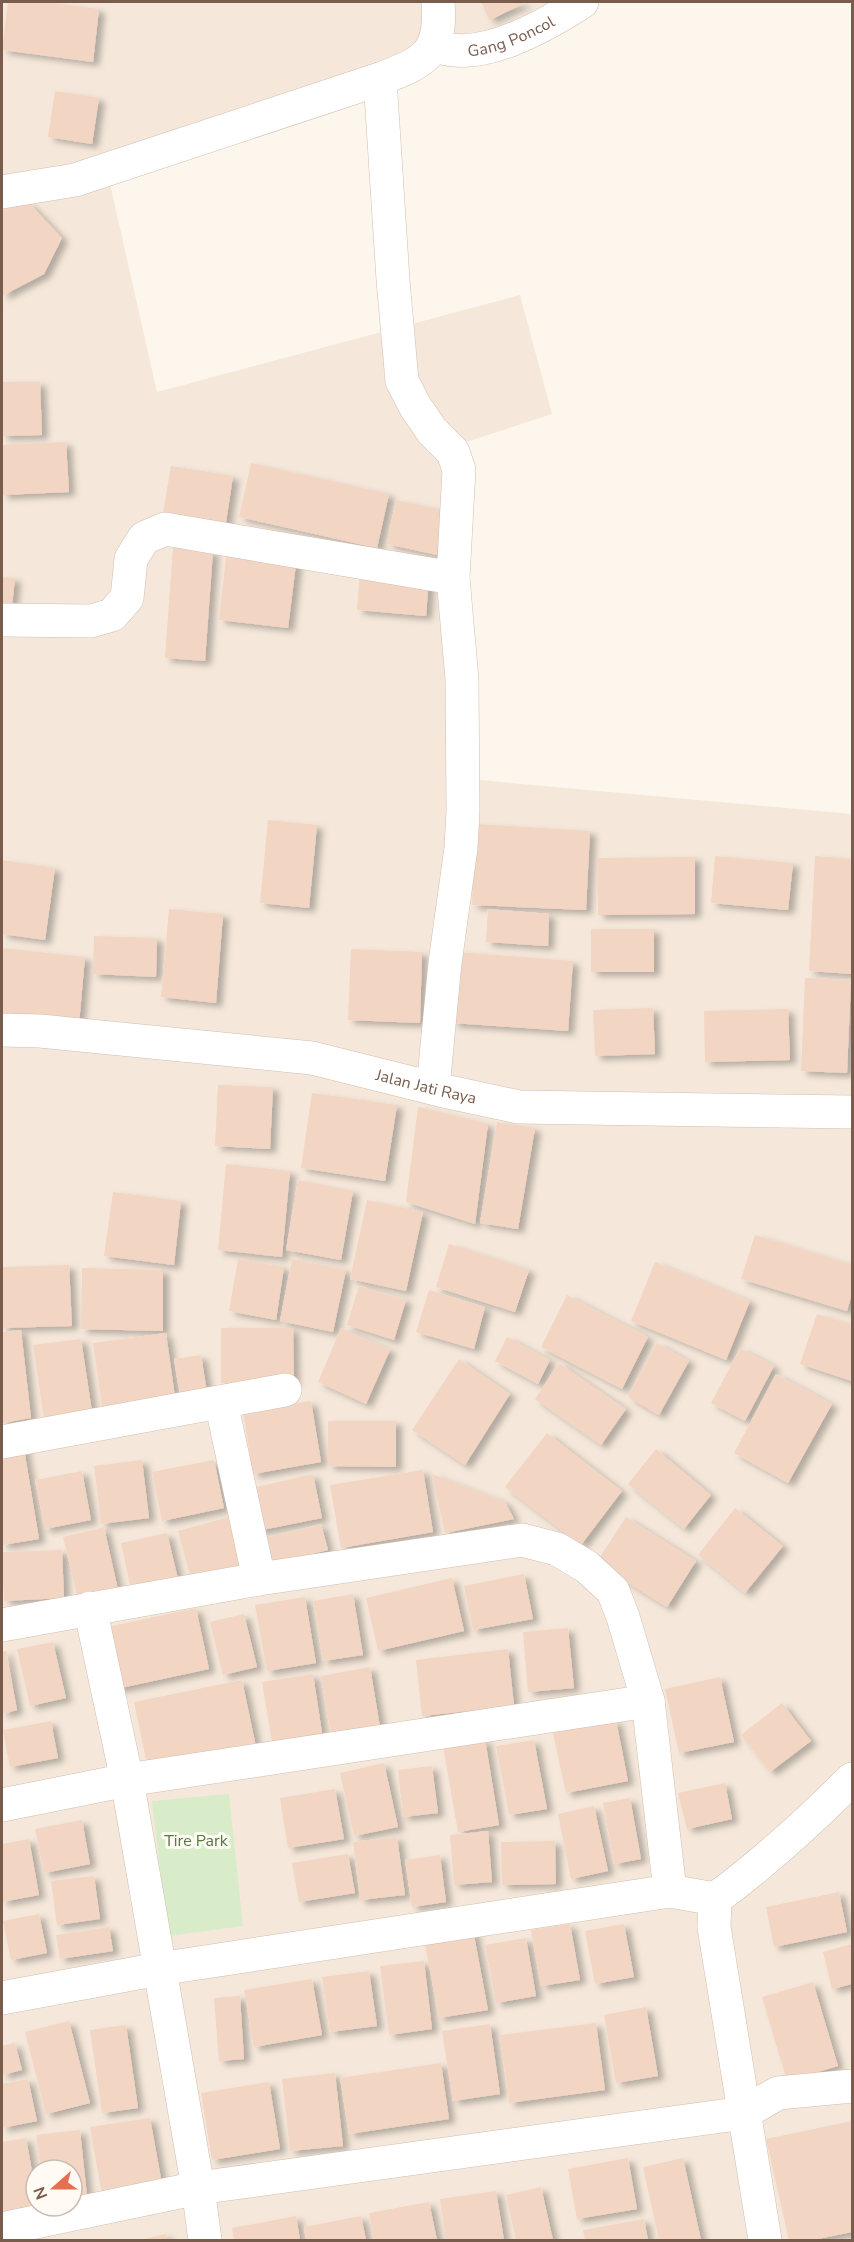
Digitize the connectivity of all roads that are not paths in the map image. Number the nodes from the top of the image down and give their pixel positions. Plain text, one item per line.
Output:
1 (438, 2) edge
2 (582, 2) edge
3 (434, 45) junction
4 (380, 79) junction
5 (2, 192) edge
6 (453, 578) junction
7 (2, 620) edge
8 (2, 1030) edge
9 (433, 1088) junction
10 (852, 1112) edge
11 (285, 1390) dead end
12 (221, 1402) junction
13 (2, 1442) edge
14 (259, 1579) junction
15 (90, 1608) junction
16 (2, 1625) edge
17 (648, 1701) junction
18 (852, 1779) edge
19 (127, 1780) junction
20 (2, 1805) edge
21 (670, 1891) junction
22 (715, 1899) junction
23 (159, 1969) junction
24 (2, 1998) edge
25 (852, 2086) edge
26 (744, 2113) junction
27 (198, 2188) junction
28 (2, 2229) edge
29 (205, 2241) edge
30 (765, 2241) edge

1 - 3 street
2 - 3 street, Gang Poncol
3 - 4 street
4 - 5 street
4 - 6 street
6 - 7 street
6 - 9 street
8 - 9 street, Jalan Jati Raya
9 - 10 street, Jalan Jati Raya
11 - 12 street
12 - 13 street
12 - 14 street
14 - 15 street
14 - 17 street
15 - 16 street
15 - 19 street
17 - 19 street
17 - 21 street
18 - 22 street
19 - 20 street
19 - 23 street
21 - 22 street
21 - 23 street
22 - 26 street
23 - 24 street
23 - 27 street
25 - 26 street
26 - 27 street
26 - 30 street
27 - 28 street
27 - 29 street

